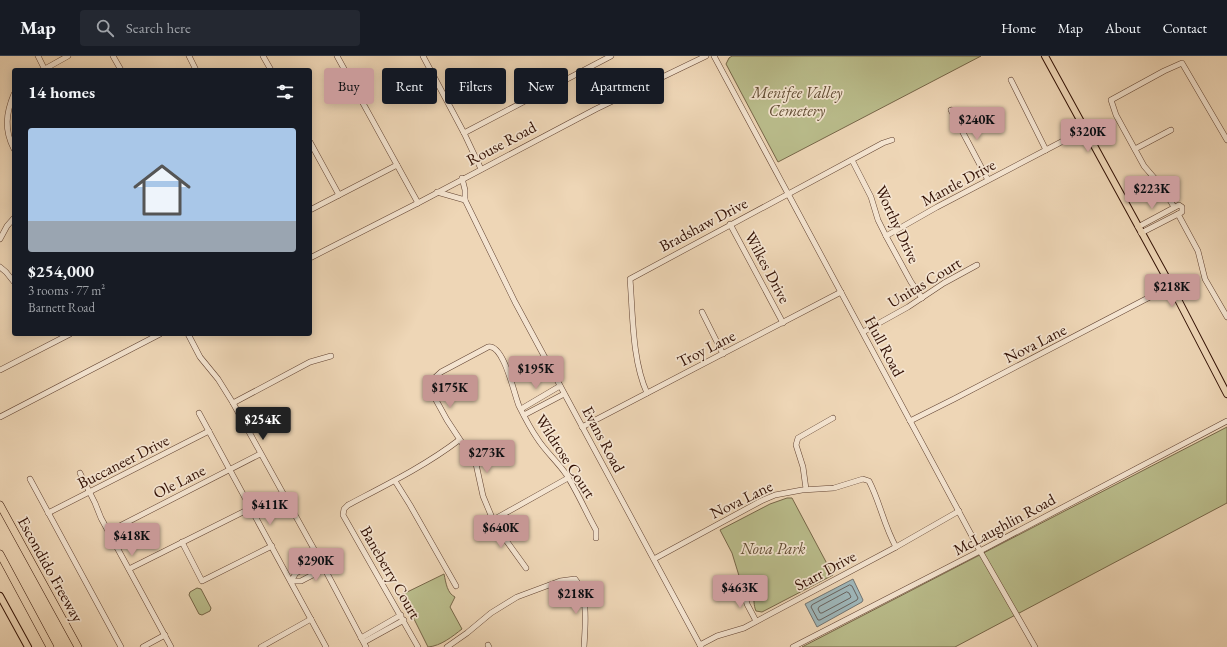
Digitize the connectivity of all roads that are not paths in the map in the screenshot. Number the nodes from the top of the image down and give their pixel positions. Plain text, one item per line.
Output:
1 (38, 56) edge
2 (68, 56) edge
3 (114, 56) edge
4 (189, 56) edge
5 (263, 56) edge
6 (337, 56) edge
7 (423, 56) edge
8 (611, 56) edge
9 (706, 56) edge
10 (714, 56) edge
11 (1045, 56) edge
12 (43, 68) edge
13 (47, 68) edge
14 (120, 68) edge
15 (195, 68) edge
16 (270, 68) edge
17 (1011, 80) dead end
18 (12, 99) edge
19 (951, 110) dead end
20 (1086, 129) junction
21 (1171, 130) dead end
22 (464, 133) junction
23 (892, 140) dead end
24 (1227, 140) edge
25 (12, 143) edge
26 (312, 146) edge
27 (1135, 149) junction
28 (1046, 150) junction
29 (852, 160) junction
30 (398, 165) junction
31 (481, 169) junction
32 (462, 178) junction
33 (988, 180) junction
34 (437, 192) junction
35 (789, 193) junction
36 (339, 195) junction
37 (465, 200) junction
38 (418, 203) junction
39 (1174, 207) junction
40 (312, 209) edge
41 (1178, 214) junction
42 (12, 220) edge
43 (730, 224) junction
44 (1138, 227) junction
45 (1141, 233) junction
46 (886, 236) junction
47 (0, 239) edge
48 (312, 257) edge
49 (977, 265) dead end
50 (0, 267) edge
51 (12, 280) edge
52 (1171, 286) junction
53 (841, 292) junction
54 (922, 298) junction
55 (702, 312) dead end
56 (1227, 317) edge
57 (783, 323) junction
58 (863, 332) junction
59 (66, 336) edge
60 (156, 336) edge
61 (189, 336) edge
62 (723, 354) junction
63 (331, 356) dead end
64 (0, 370) edge
65 (560, 386) junction
66 (647, 393) junction
67 (564, 394) junction
68 (1227, 394) edge
69 (233, 403) junction
70 (521, 409) junction
71 (199, 413) dead end
72 (524, 415) junction
73 (0, 417) edge
74 (833, 418) dead end
75 (910, 421) junction
76 (1227, 422) edge
77 (582, 427) junction
78 (209, 431) junction
79 (459, 440) junction
80 (260, 454) junction
81 (230, 469) junction
82 (80, 473) dead end
83 (568, 478) junction
84 (30, 479) dead end
85 (395, 481) junction
86 (806, 490) junction
87 (90, 492) junction
88 (0, 504) edge
89 (251, 508) junction
90 (959, 511) junction
91 (48, 514) junction
92 (493, 520) junction
93 (108, 532) junction
94 (596, 538) dead end
95 (182, 542) junction
96 (272, 546) junction
97 (896, 547) junction
98 (980, 551) junction
99 (0, 554) edge
100 (654, 559) junction
101 (320, 560) junction
102 (526, 568) dead end
103 (129, 569) junction
104 (324, 569) junction
105 (291, 581) junction
106 (456, 586) dead end
107 (743, 588) dead end
108 (0, 596) edge
109 (401, 615) junction
110 (312, 620) junction
111 (404, 620) junction
112 (756, 621) junction
113 (165, 635) junction
114 (364, 642) edge
115 (701, 646) edge
116 (28, 647) edge
117 (50, 647) edge
118 (78, 647) edge
119 (121, 647) edge
120 (143, 647) edge
121 (171, 647) edge
122 (261, 647) edge
123 (326, 647) edge
124 (418, 647) edge
125 (447, 647) edge
126 (584, 647) edge
127 (793, 647) edge
128 (1035, 647) edge

1 - 12 street
2 - 13 street
3 - 14 street
4 - 15 street
5 - 16 street
6 - 30 street
7 - 22 street
8 - 22 street
9 - 31 street, Rouse Road
10 - 35 street, Hull Road
11 - 20 main road
17 - 28 street
18 - 25 street
19 - 33 street
20 - 28 street, Mantle Drive
20 - 44 main road
21 - 27 street
22 - 31 street
23 - 29 street, Bradshaw Drive
24 - 27 street
26 - 36 street
27 - 39 street
28 - 33 street, Mantle Drive
29 - 35 street, Bradshaw Drive
29 - 46 street, Worthy Drive
30 - 36 street
30 - 38 street
31 - 32 street, Rouse Road
32 - 34 street, Rouse Road
32 - 37 street, Evans Road
33 - 46 street, Mantle Drive
34 - 37 street
34 - 38 street, Rouse Road
35 - 43 street, Bradshaw Drive
35 - 53 street, Hull Road
36 - 40 street
37 - 65 street, Evans Road
38 - 48 street, Rouse Road
39 - 41 street
39 - 44 street
41 - 45 street
41 - 56 street
42 - 47 street
43 - 57 street, Wilkes Drive
43 - 66 street, Bradshaw Drive
44 - 45 main road
45 - 52 main road
46 - 54 street, Worthy Drive
49 - 54 street, Unitas Court
50 - 51 street
52 - 68 main road
52 - 75 street, Nova Lane
53 - 57 street, Troy Lane
53 - 58 street, Hull Road
54 - 58 street, Unitas Court
55 - 62 street
57 - 62 street, Troy Lane
58 - 75 street, Hull Road
59 - 64 street
60 - 73 street
61 - 69 street
62 - 66 street, Troy Lane
63 - 69 street
65 - 67 street, Evans Road
65 - 70 street
66 - 77 street, Troy Lane
67 - 72 street
67 - 77 street, Evans Road
69 - 80 street
70 - 72 street, Wildrose Court
70 - 79 street, Wildrose Court
71 - 78 street
72 - 83 street, Wildrose Court
74 - 86 street
75 - 90 street, Hull Road
76 - 98 street, McLaughlin Road
77 - 100 street, Evans Road
78 - 81 street
78 - 87 street, Buccaneer Drive
79 - 85 street
79 - 92 street
80 - 81 street, Ole Lane
80 - 101 street
81 - 89 street
81 - 93 street, Ole Lane
82 - 87 street
83 - 92 street
83 - 94 street, Wildrose Court
84 - 91 street
85 - 106 street
85 - 109 street, Baneberry Court
86 - 97 street, Nova Lane
86 - 100 street, Nova Lane
87 - 91 street, Buccaneer Drive
87 - 93 street
88 - 118 highway, Escondido Freeway
89 - 95 street
89 - 96 street
90 - 97 street, Starr Drive
90 - 98 street, Hull Road
91 - 119 street
92 - 102 street
93 - 103 street
95 - 96 street
95 - 103 street
96 - 105 street
97 - 112 street, Starr Drive
98 - 127 street, McLaughlin Road
98 - 128 street, Hull Road
99 - 117 highway
100 - 115 street, Evans Road
101 - 104 street
101 - 105 street
103 - 113 street
104 - 105 street
104 - 114 street
105 - 110 street
107 - 112 street
108 - 116 main road
109 - 111 street, Baneberry Court
109 - 114 street
110 - 122 street
110 - 123 street
111 - 114 street
111 - 124 street, Baneberry Court
112 - 115 street, Starr Drive
113 - 120 street
113 - 121 street
125 - 126 street

